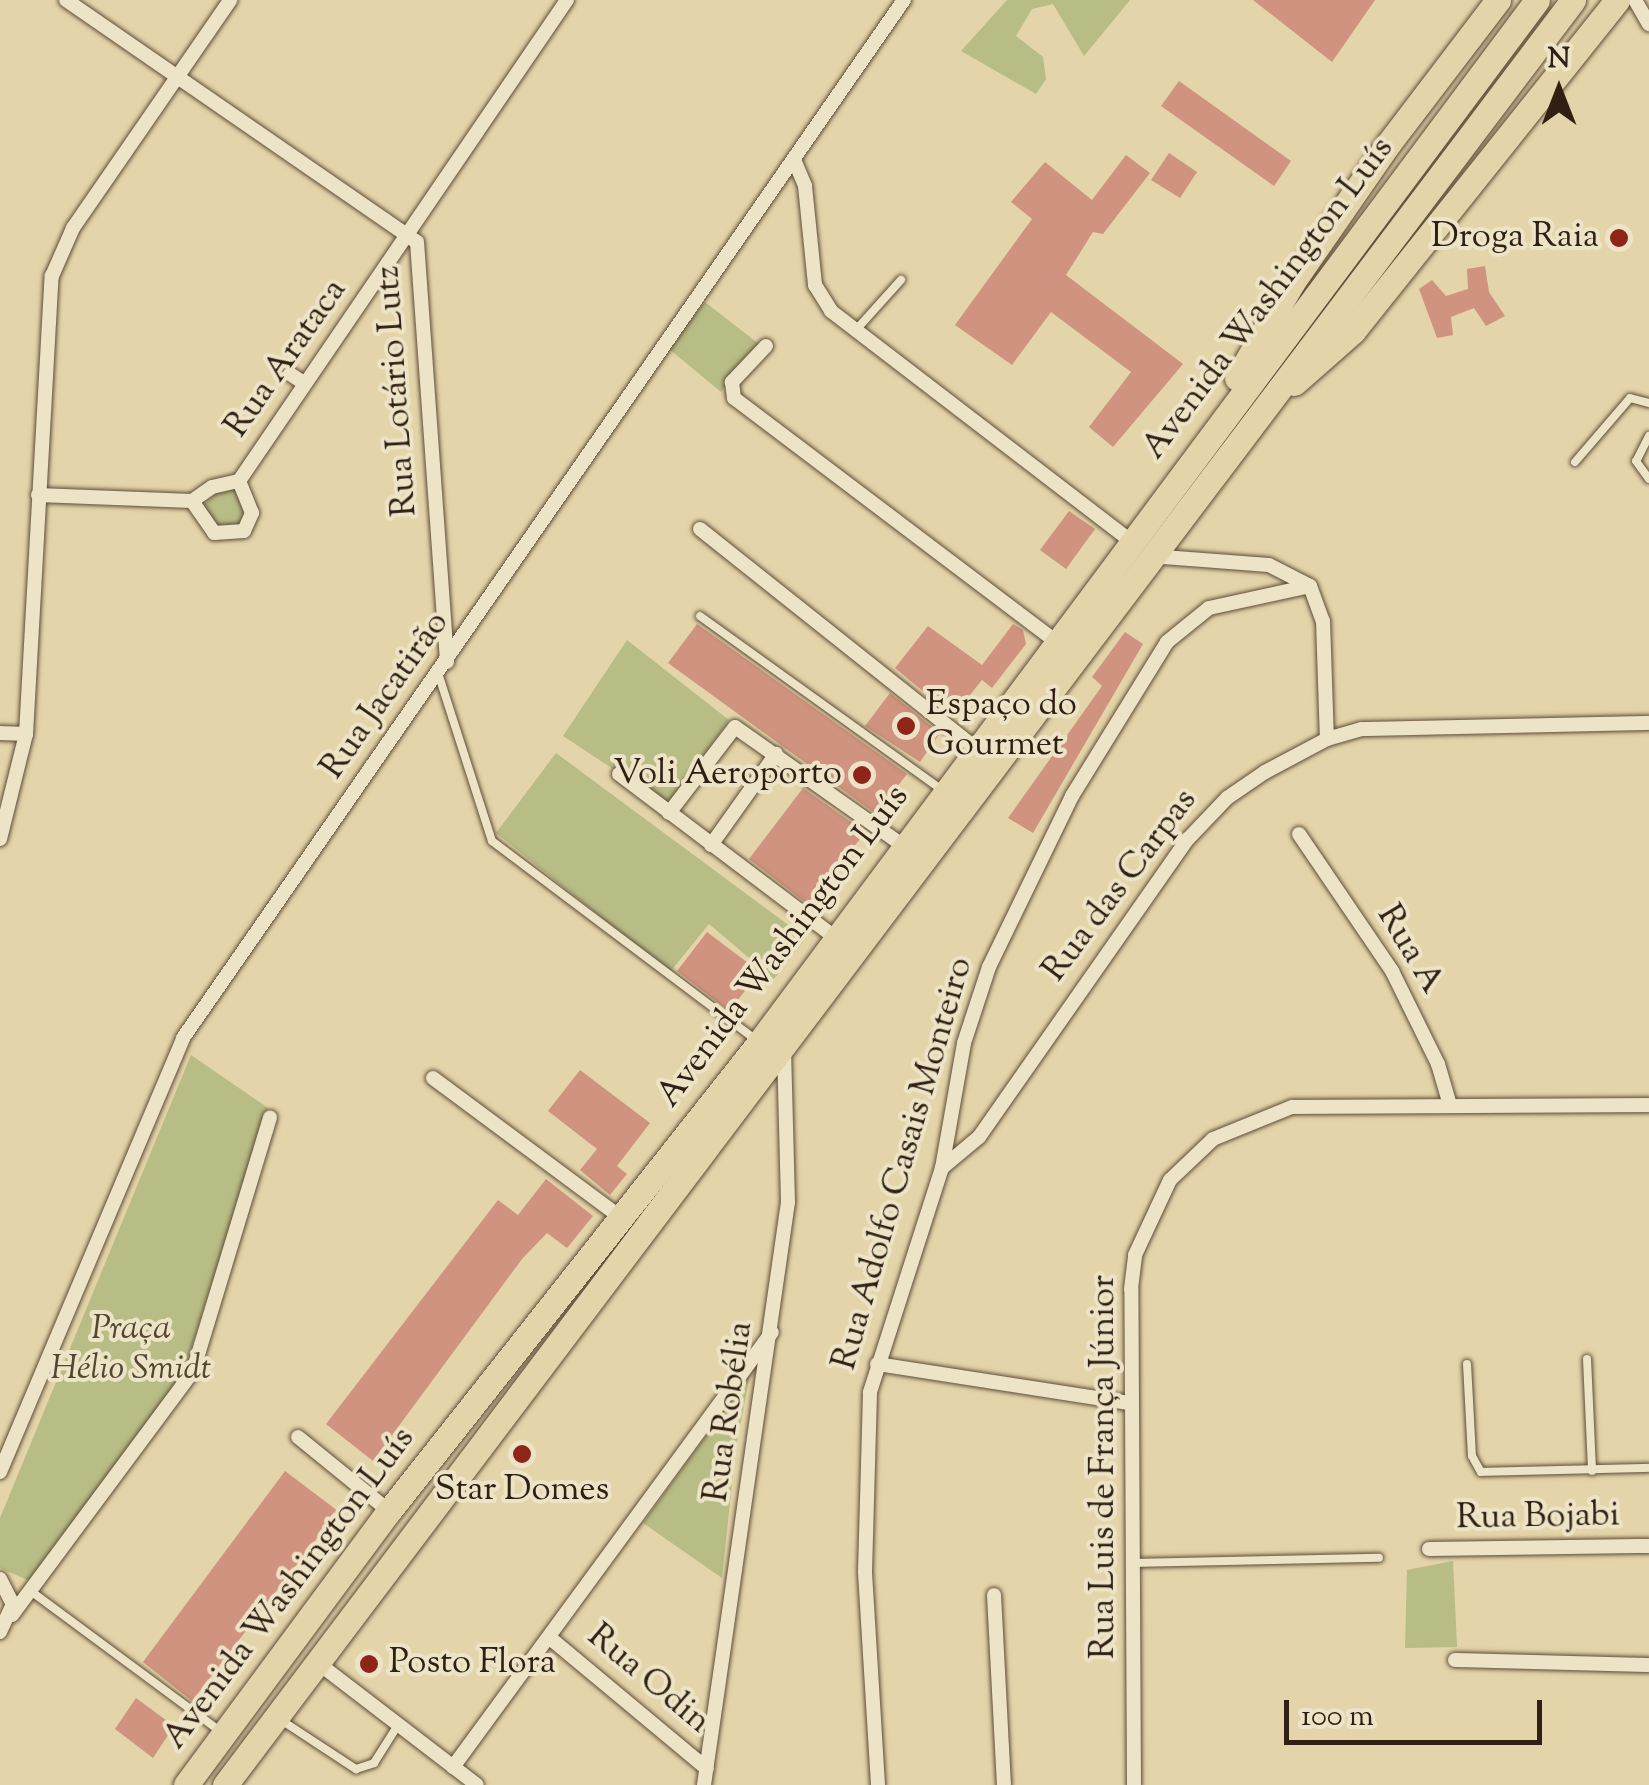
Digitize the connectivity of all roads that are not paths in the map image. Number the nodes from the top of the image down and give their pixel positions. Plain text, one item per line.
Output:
1 (66, 0) edge
2 (230, 0) edge
3 (567, 0) edge
4 (904, 0) edge
5 (1498, 0) edge
6 (1537, 0) edge
7 (1573, 0) edge
8 (1617, 0) edge
9 (1634, 0) edge
10 (1596, 10) edge
11 (1649, 24) edge
12 (177, 76) junction
13 (795, 162) junction
14 (410, 234) junction
15 (1343, 279) junction
16 (901, 280) dead end
17 (855, 331) junction
18 (766, 346) dead end
19 (290, 374) dead end
20 (304, 384) junction
21 (1649, 403) edge
22 (1266, 404) junction
23 (1649, 436) edge
24 (1193, 458) junction
25 (1575, 462) dead end
26 (1649, 479) edge
27 (239, 481) junction
28 (38, 494) junction
29 (192, 501) junction
30 (700, 530) dead end
31 (1141, 549) junction
32 (1310, 586) junction
33 (700, 616) dead end
34 (1059, 644) junction
35 (447, 662) junction
36 (439, 676) junction
37 (10, 679) dead end
38 (28, 680) junction
39 (1649, 723) edge
40 (0, 733) edge
41 (26, 734) junction
42 (1327, 739) junction
43 (978, 750) junction
44 (776, 754) junction
45 (618, 774) dead end
46 (945, 793) junction
47 (5, 811) edge
48 (669, 813) junction
49 (1299, 834) dead end
50 (0, 839) edge
51 (712, 845) junction
52 (905, 847) junction
53 (837, 938) junction
54 (772, 1044) junction
55 (433, 1078) dead end
56 (1450, 1105) junction
57 (1649, 1105) edge
58 (270, 1117) dead end
59 (942, 1168) junction
60 (620, 1217) junction
61 (772, 1331) junction
62 (1586, 1358) dead end
63 (878, 1364) junction
64 (1467, 1364) dead end
65 (1130, 1402) junction
66 (298, 1438) dead end
67 (1649, 1468) edge
68 (1592, 1471) junction
69 (0, 1472) edge
70 (389, 1511) junction
71 (1649, 1546) edge
72 (1428, 1549) dead end
73 (1379, 1558) dead end
74 (1131, 1563) junction
75 (0, 1579) edge
76 (32, 1592) junction
77 (994, 1595) dead end
78 (12, 1615) junction
79 (0, 1632) edge
80 (550, 1638) junction
81 (1455, 1660) dead end
82 (318, 1663) junction
83 (1649, 1664) edge
84 (278, 1717) junction
85 (398, 1725) junction
86 (224, 1734) junction
87 (453, 1767) junction
88 (707, 1769) junction
89 (186, 1785) edge
90 (225, 1785) edge
91 (477, 1785) edge
92 (704, 1785) edge
93 (878, 1785) edge
94 (1004, 1785) edge
95 (1134, 1785) edge

1 - 12 street, Rua Lotário Lutz
2 - 12 street
3 - 14 street, Rua Arataca
4 - 13 street, Rua Jacatirão
5 - 24 highway
6 - 15 highway, Avenida Washington Luís
7 - 15 highway, Avenida Washington Luís
8 - 10 highway
9 - 11 street
10 - 22 highway
12 - 14 street, Rua Lotário Lutz
12 - 28 street
13 - 17 street
13 - 35 street, Rua Jacatirão
14 - 20 street, Rua Arataca
14 - 35 street, Rua Lotário Lutz
15 - 22 highway, Avenida Washington Luís
15 - 24 highway, Avenida Washington Luís
16 - 17 lane
17 - 31 street
18 - 34 street
19 - 20 street
20 - 27 street, Rua Arataca
21 - 25 lane
22 - 31 highway, Avenida Washington Luís
23 - 26 lane
24 - 31 highway, Avenida Washington Luís
27 - 29 street, Rua Arataca
27 - 29 street
28 - 29 street, Rua Arataca
28 - 38 street
30 - 43 street
31 - 32 street
31 - 34 highway, Avenida Washington Luís
31 - 54 highway, Avenida Washington Luís
32 - 42 street
32 - 59 street, Rua Adolfo Casais Monteiro
33 - 46 lane
34 - 43 highway, Avenida Washington Luís
35 - 36 street, Rua Jacatirão
36 - 54 lane
36 - 69 street, Rua Jacatirão
37 - 38 street
38 - 41 street
39 - 42 street, Rua das Carpas
40 - 41 street
41 - 47 street
42 - 59 street, Rua das Carpas
43 - 46 highway, Avenida Washington Luís
44 - 48 street
44 - 51 street
44 - 52 street
45 - 48 street
46 - 52 highway, Avenida Washington Luís
47 - 50 street
48 - 51 street
49 - 56 street, Rua A
51 - 53 street
52 - 53 highway, Avenida Washington Luís
53 - 54 highway, Avenida Washington Luís
54 - 60 highway, Avenida Washington Luís
54 - 61 street, Rua Robélia
54 - 82 highway, Avenida Washington Luís
55 - 60 street
56 - 57 street, Rua Luis de França Júnior
56 - 65 street, Rua Luis de França Júnior
58 - 76 street
59 - 63 street, Rua Adolfo Casais Monteiro
60 - 70 highway, Avenida Washington Luís
61 - 80 street
61 - 88 street, Rua Robélia
62 - 68 lane
63 - 65 street
63 - 93 street, Rua Adolfo Casais Monteiro
64 - 68 lane
65 - 74 street, Rua Luis de França Júnior
66 - 70 street
67 - 68 lane
70 - 86 highway, Avenida Washington Luís
71 - 72 street, Rua Bojabi
73 - 74 lane
74 - 95 street, Rua Luis de França Júnior
75 - 78 street
76 - 78 street
76 - 86 lane
77 - 94 street
78 - 79 street
80 - 87 street
80 - 88 street, Rua Odin
81 - 83 street
82 - 84 highway, Avenida Washington Luís
82 - 85 street
84 - 85 lane
84 - 90 highway, Avenida Washington Luís
85 - 87 street
86 - 89 highway, Avenida Washington Luís
87 - 91 street
88 - 92 street, Rua Robélia

